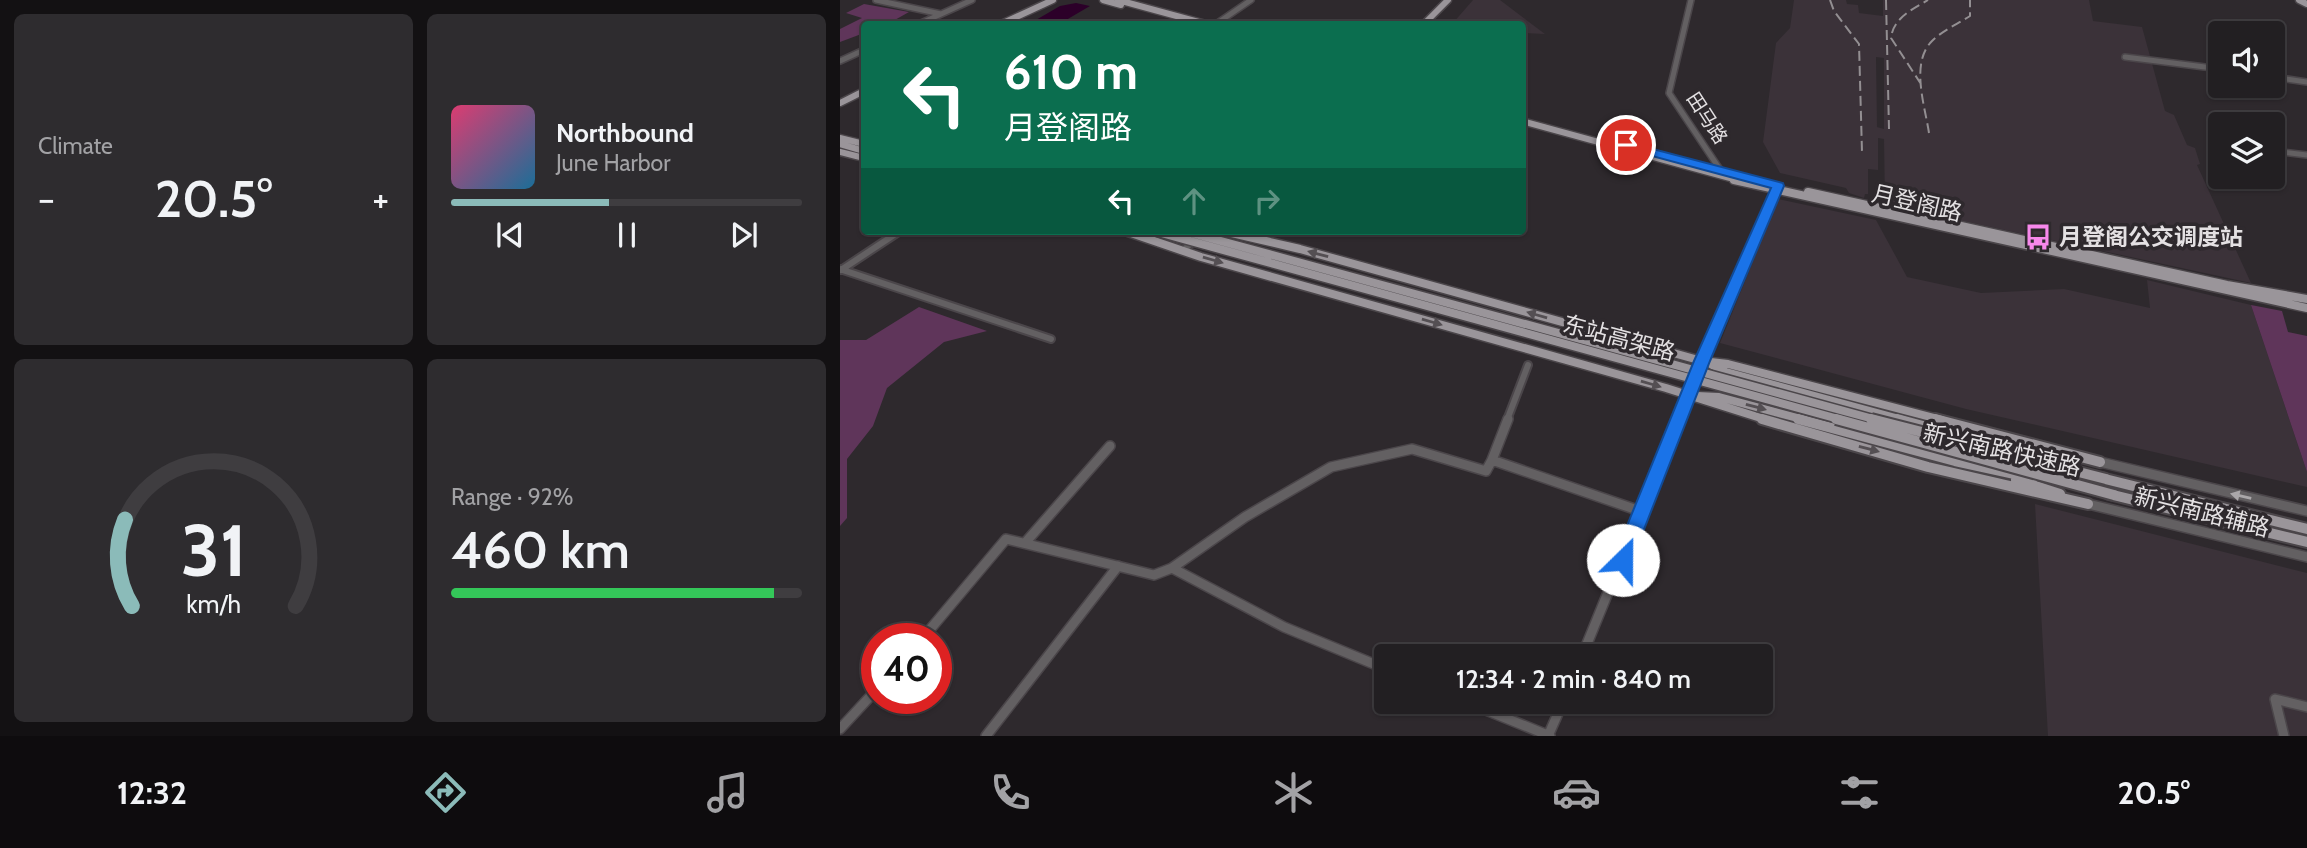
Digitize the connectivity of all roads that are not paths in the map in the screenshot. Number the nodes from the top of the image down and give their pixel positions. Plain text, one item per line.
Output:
1 (876, 0) edge
2 (972, 0) edge
3 (1053, 0) edge
4 (1103, 0) edge
5 (1118, 0) edge
6 (1251, 0) edge
7 (1448, 0) edge
8 (1691, 0) edge
9 (2299, 0) edge
10 (2307, 1) edge
11 (941, 14) junction
12 (926, 21) edge
13 (1008, 21) edge
14 (1178, 21) edge
15 (1195, 21) edge
16 (1220, 21) edge
17 (1427, 21) edge
18 (861, 51) edge
19 (2125, 57) dead end
20 (840, 59) edge
21 (2208, 67) edge
22 (2285, 79) edge
23 (2307, 82) edge
24 (861, 92) edge
25 (840, 103) edge
26 (1526, 117) edge
27 (1526, 122) edge
28 (840, 132) edge
29 (840, 138) edge
30 (861, 138) edge
31 (861, 143) edge
32 (840, 144) edge
33 (861, 150) edge
34 (840, 152) edge
35 (2285, 153) edge
36 (2307, 155) edge
37 (861, 157) edge
38 (1721, 172) junction
39 (1777, 188) junction
40 (894, 235) edge
41 (1138, 235) edge
42 (1169, 235) edge
43 (1189, 235) edge
44 (1197, 235) edge
45 (1199, 235) edge
46 (1240, 235) edge
47 (1179, 248) junction
48 (840, 270) edge
49 (2307, 299) edge
50 (2307, 308) edge
51 (1051, 339) dead end
52 (1702, 361) junction
53 (1528, 365) dead end
54 (1689, 396) junction
55 (1110, 446) dead end
56 (2023, 452) junction
57 (1492, 460) junction
58 (1955, 461) junction
59 (2100, 463) junction
60 (2106, 479) junction
61 (2114, 495) junction
62 (2088, 504) junction
63 (2307, 511) edge
64 (1643, 512) junction
65 (2307, 529) edge
66 (2307, 542) edge
67 (1025, 543) junction
68 (2307, 557) edge
69 (1118, 566) junction
70 (1172, 568) junction
71 (936, 623) edge
72 (1587, 644) edge
73 (1374, 664) edge
74 (861, 706) edge
75 (2307, 708) edge
76 (1495, 714) edge
77 (1558, 714) edge
78 (840, 729) edge
79 (985, 736) edge
80 (1549, 736) edge
81 (2284, 736) edge

1 - 11 street
2 - 11 street
3 - 13 main road
4 - 14 main road
5 - 15 main road
6 - 16 street
7 - 17 main road
8 - 38 street, 田马路
9 - 10 main road
11 - 12 street
18 - 20 street
19 - 21 street
22 - 23 street
24 - 25 main road
26 - 38 main road, 月登阁路
27 - 39 main road, 月登阁路
28 - 30 main road
29 - 31 main road
32 - 33 main road
34 - 37 main road
35 - 36 street
38 - 39 main road, 月登阁路
39 - 49 main road, 月登阁路
39 - 50 main road, 月登阁路
39 - 52 street
40 - 48 street
41 - 47 main road
42 - 61 main road, 东站高架路, bridge
43 - 47 street
44 - 47 street
45 - 60 main road, 东站高架路, bridge
52 -> 46 main road
47 -> 54 main road
48 - 51 street
52 - 54 street
52 - 56 main road, 新兴南路快速路
52 - 59 main road
53 - 57 street
54 -> 58 main road, 新兴南路快速路
54 -> 62 main road
54 - 64 street
55 - 67 street
56 - 59 main road
56 - 60 main road, 新兴南路快速路
57 - 64 street
57 - 70 street
58 - 61 main road, 新兴南路快速路
58 - 62 main road
63 -> 59 street, 新兴南路辅路
60 - 65 main road, 新兴南路快速路
61 - 66 main road, 新兴南路快速路
62 - 68 street, 新兴南路辅路
64 - 72 street
67 - 69 street
67 - 71 street
69 - 70 street
69 - 79 street
70 - 73 street
74 - 78 street
75 - 81 street
76 - 80 street
77 - 80 street

